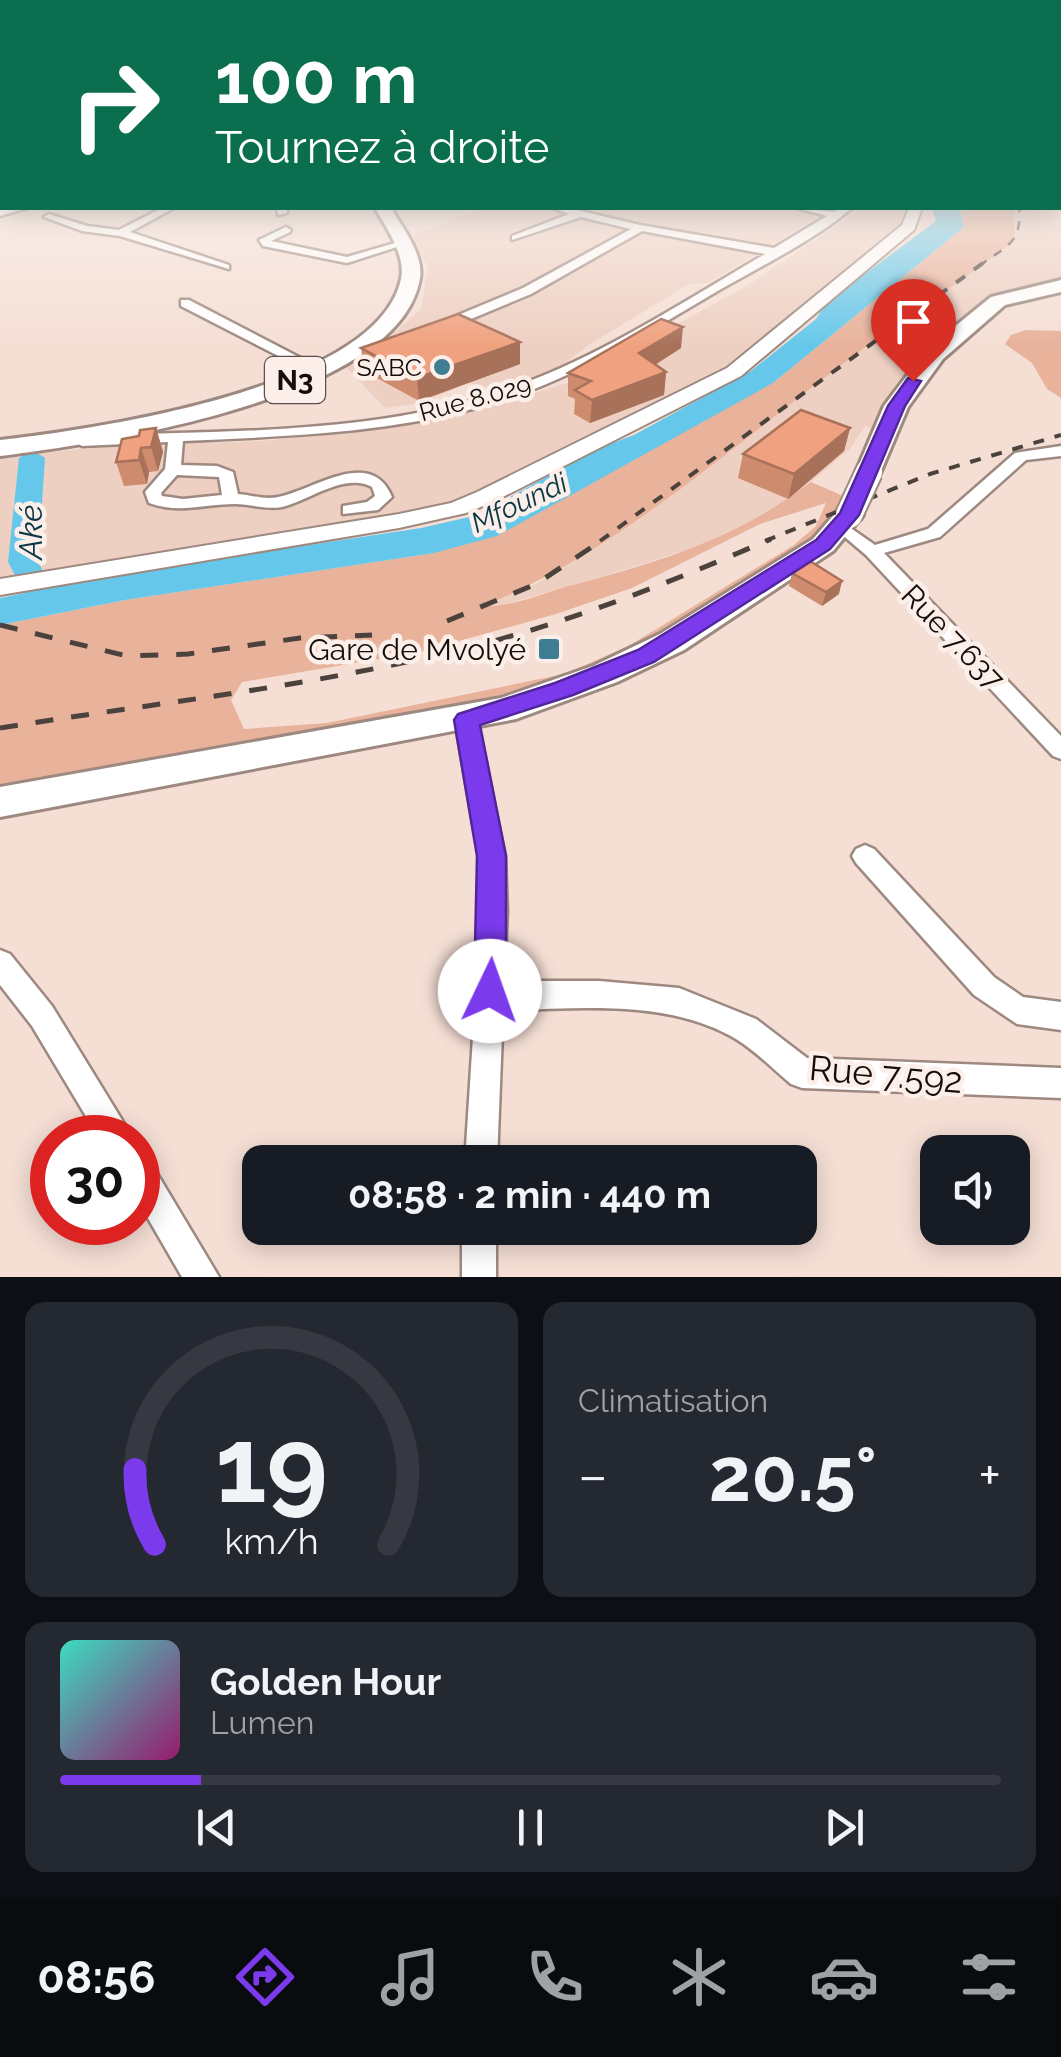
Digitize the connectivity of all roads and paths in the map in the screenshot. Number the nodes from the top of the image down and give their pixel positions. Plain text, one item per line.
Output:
1 (81, 227) edge
2 (133, 227) edge
3 (385, 227) edge
4 (393, 227) edge
5 (545, 227) edge
6 (634, 227) edge
7 (817, 227) edge
8 (910, 227) edge
9 (640, 228) junction
10 (286, 230) dead end
11 (122, 232) junction
12 (516, 238) dead end
13 (395, 246) junction
14 (775, 252) junction
15 (225, 267) dead end
16 (1061, 286) edge
17 (185, 304) dead end
18 (431, 330) edge
19 (392, 343) edge
20 (354, 349) junction
21 (309, 366) junction
22 (176, 437) junction
23 (63, 441) junction
24 (0, 448) edge
25 (1061, 451) edge
26 (173, 470) junction
27 (233, 499) junction
28 (348, 510) dead end
29 (846, 521) junction
30 (872, 550) junction
31 (0, 587) edge
32 (466, 720) junction
33 (1061, 750) edge
34 (0, 802) edge
35 (865, 856) dead end
36 (0, 963) edge
37 (490, 991) junction
38 (1061, 1016) edge
39 (1061, 1083) edge
40 (103, 1115) edge
41 (482, 1145) edge
42 (160, 1207) edge
43 (479, 1245) edge
44 (202, 1277) edge
45 (479, 1277) edge

1 - 11 street
2 - 11 street
3 - 13 main road, N3
4 - 20 main road, N3
5 - 12 street
6 - 9 street
7 - 14 street, Rue 8.029
8 - 31 main road
9 - 14 street
9 - 18 street
10 - 13 street
11 - 15 street
13 - 21 main road, N3
14 - 22 street, Rue 8.029
16 - 29 main road, bridge
17 - 21 street
19 - 20 street
20 - 23 main road, N3
21 - 23 main road, N3
22 - 23 street, Rue 8.029
22 - 26 street
23 - 24 main road, N3
25 - 30 street
26 - 27 street
26 - 27 street
27 - 28 street
29 - 30 street, Rue 7.637
29 - 32 main road
30 - 33 street, Rue 7.637
32 - 34 main road
32 - 37 street
35 - 38 street
36 - 40 street
37 - 39 street, Rue 7.592
37 - 41 street
42 - 44 street
43 - 45 street

